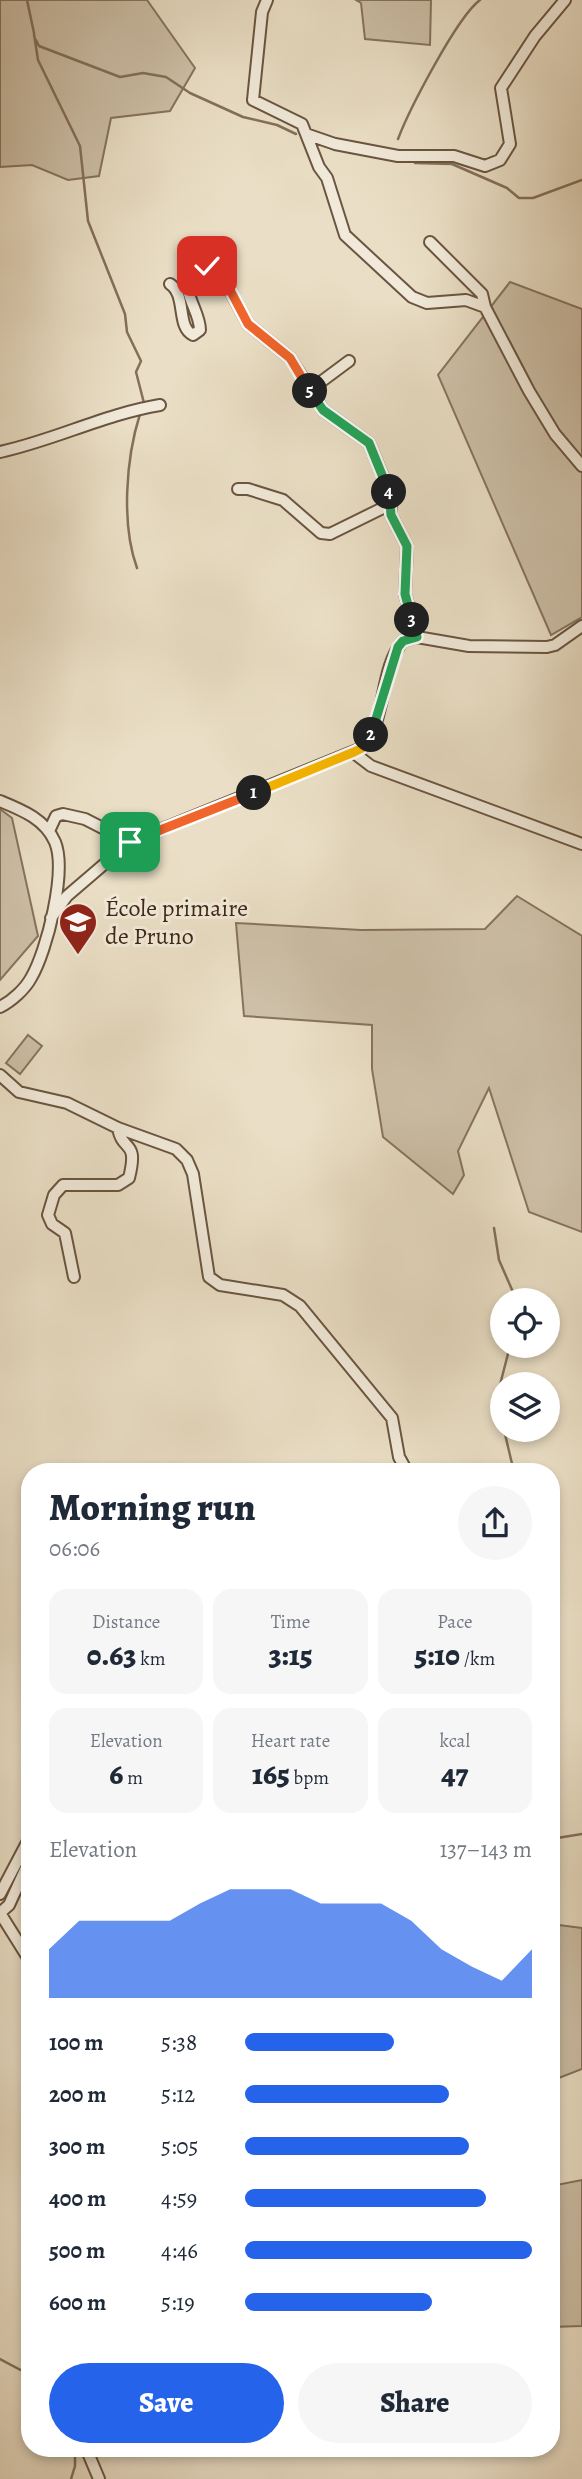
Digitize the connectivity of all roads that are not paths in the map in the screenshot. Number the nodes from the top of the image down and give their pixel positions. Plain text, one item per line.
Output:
1 (267, 0) edge
2 (565, 0) edge
3 (306, 134) junction
4 (430, 242) dead end
5 (170, 284) dead end
6 (485, 307) junction
7 (349, 361) dead end
8 (310, 390) junction
9 (160, 405) dead end
10 (0, 452) edge
11 (582, 466) edge
12 (238, 489) dead end
13 (391, 504) junction
14 (582, 626) edge
15 (417, 637) junction
16 (354, 752) junction
17 (0, 801) edge
18 (14, 807) junction
19 (56, 816) junction
20 (49, 831) junction
21 (130, 842) junction
22 (582, 844) edge
23 (51, 918) junction
24 (0, 1007) edge
25 (0, 1075) edge
26 (118, 1128) junction
27 (74, 1277) dead end
28 (402, 1463) edge
29 (21, 1854) edge
30 (21, 1879) edge
31 (0, 1894) edge
32 (0, 1913) edge
33 (21, 1947) edge
34 (90, 2457) edge
35 (99, 2479) edge

1 - 3 street
2 - 3 street
3 - 6 street
4 - 6 street
5 - 8 street
6 - 11 street
7 - 8 street
8 - 13 street
9 - 10 street
12 - 13 street
13 - 15 street
14 - 15 street
15 - 16 street
16 - 21 street
16 - 22 street
17 - 18 street
18 - 19 street
18 - 20 street
19 - 20 street
19 - 21 street
20 - 23 street
21 - 23 street
23 - 24 street
25 - 26 street
26 - 27 street
26 - 28 street
29 - 31 street
30 - 32 street
32 - 33 street
34 - 35 street

